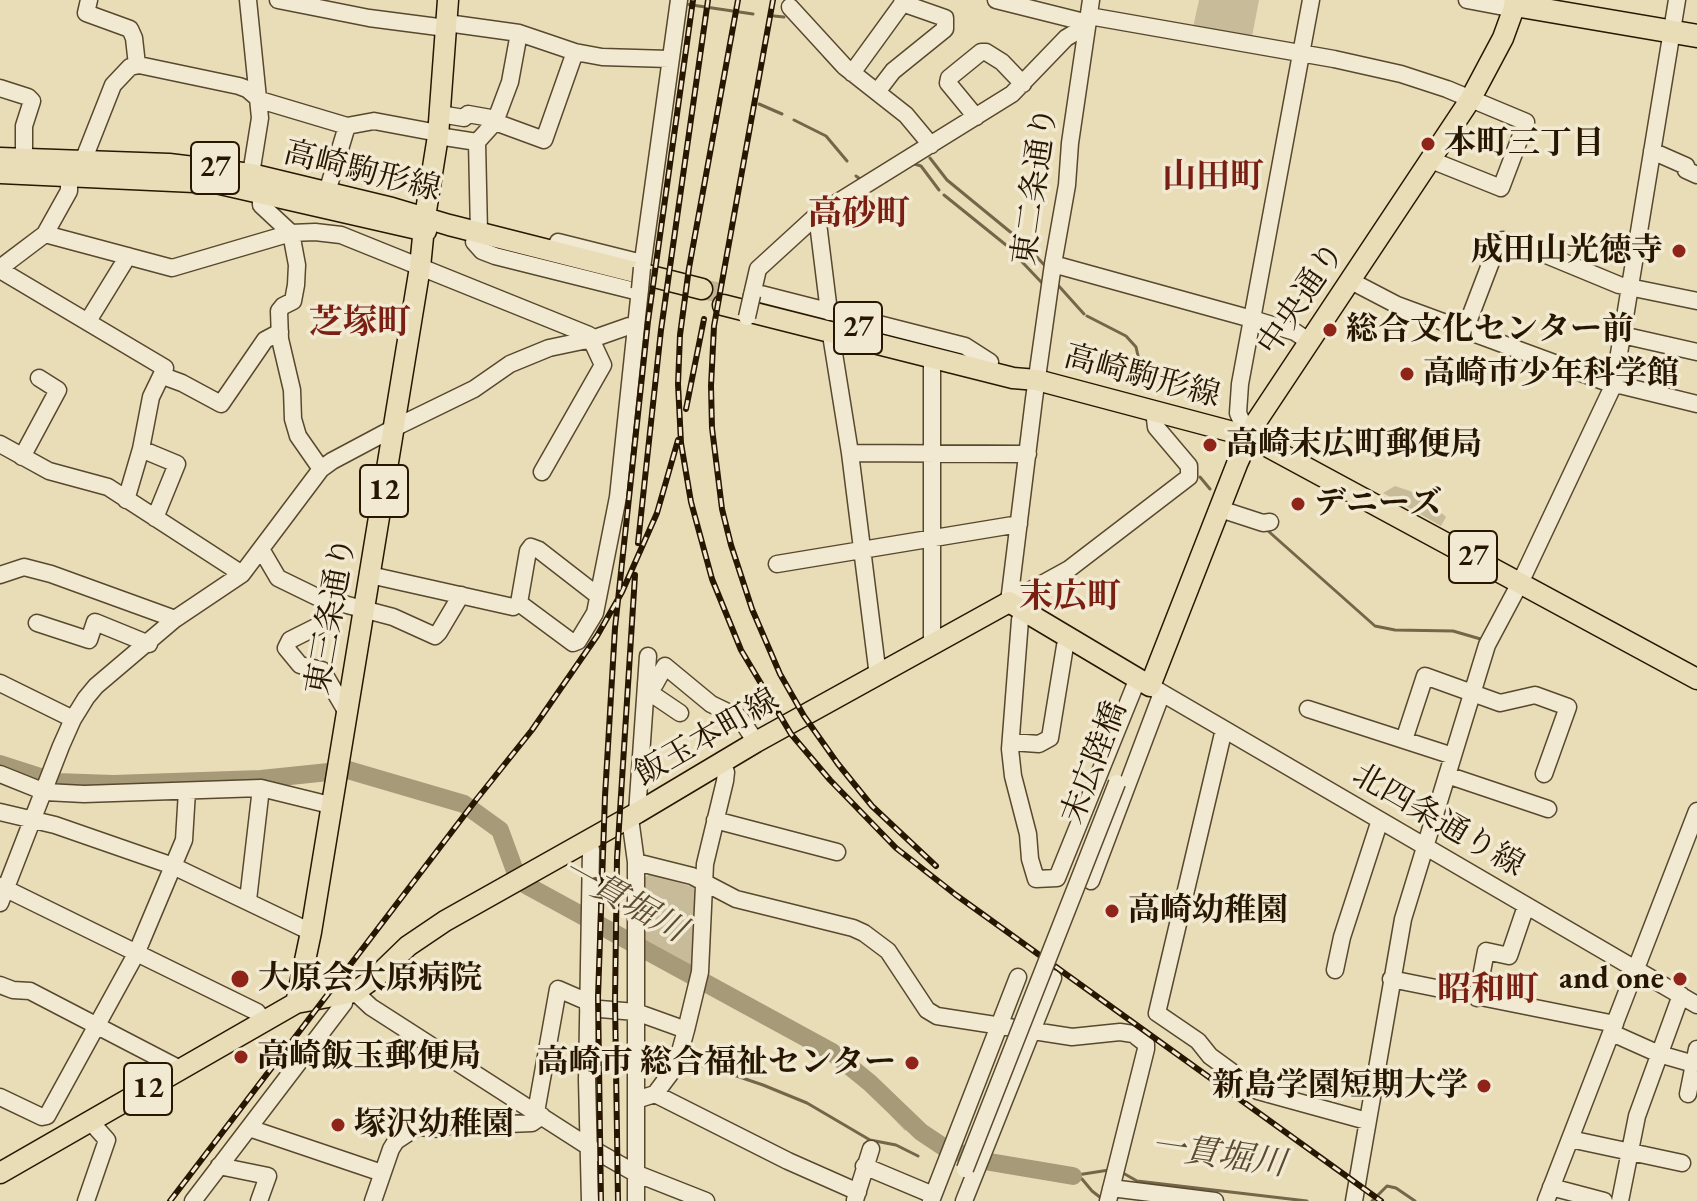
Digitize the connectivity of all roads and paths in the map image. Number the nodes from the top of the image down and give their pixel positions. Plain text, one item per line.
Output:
1 (89, 0) edge
2 (248, 0) edge
3 (278, 0) edge
4 (448, 0) edge
5 (996, 0) edge
6 (1311, 0) edge
7 (1467, 0) edge
8 (1677, 0) edge
9 (904, 2) edge
10 (1515, 3) edge
11 (678, 4) edge
12 (790, 7) dead end
13 (1088, 17) edge
14 (447, 26) junction
15 (1671, 31) junction
16 (519, 33) junction
17 (1697, 36) edge
18 (575, 52) junction
19 (1309, 54) junction
20 (669, 59) junction
21 (137, 65) junction
22 (852, 73) junction
23 (1023, 84) junction
24 (0, 88) edge
25 (877, 92) junction
26 (256, 96) junction
27 (1470, 100) junction
28 (976, 117) junction
29 (496, 121) junction
30 (347, 126) junction
31 (439, 128) junction
32 (477, 142) junction
33 (931, 145) junction
34 (1652, 151) junction
35 (0, 158) edge
36 (24, 158) junction
37 (1431, 160) junction
38 (76, 168) junction
39 (0, 173) edge
40 (1697, 175) edge
41 (256, 183) junction
42 (327, 192) junction
43 (817, 215) junction
44 (424, 224) junction
45 (291, 233) junction
46 (477, 233) junction
47 (45, 234) junction
48 (128, 256) junction
49 (1053, 264) junction
50 (642, 266) junction
51 (420, 267) junction
52 (0, 269) edge
53 (1351, 281) junction
54 (1630, 288) junction
55 (639, 291) junction
56 (701, 294) tunnel mouth
57 (752, 294) junction
58 (724, 300) tunnel mouth
59 (1697, 301) edge
60 (829, 312) junction
61 (1252, 319) junction
62 (88, 321) junction
63 (634, 327) junction
64 (1465, 330) junction
65 (280, 332) junction
66 (1622, 335) junction
67 (592, 339) junction
68 (832, 341) junction
69 (1310, 342) junction
70 (1697, 352) edge
71 (932, 366) junction
72 (991, 372) junction
73 (163, 376) junction
74 (39, 378) dead end
75 (1037, 380) junction
76 (1614, 384) junction
77 (1697, 404) edge
78 (1154, 411) junction
79 (394, 428) junction
80 (1248, 436) junction
81 (0, 444) edge
82 (141, 449) junction
83 (850, 453) junction
84 (933, 453) junction
85 (1028, 454) junction
86 (22, 457) junction
87 (321, 469) junction
88 (542, 472) dead end
89 (126, 500) junction
90 (1220, 509) junction
91 (155, 518) junction
92 (1270, 522) dead end
93 (1019, 524) junction
94 (933, 537) junction
95 (261, 549) junction
96 (862, 550) junction
97 (777, 564) dead end
98 (242, 574) junction
99 (0, 575) edge
100 (370, 575) junction
101 (1520, 583) junction
102 (461, 595) junction
103 (597, 595) junction
104 (324, 599) junction
105 (519, 603) junction
106 (1017, 607) junction
107 (364, 610) junction
108 (175, 619) junction
109 (37, 623) dead end
110 (1069, 638) junction
111 (149, 644) junction
112 (932, 645) junction
113 (648, 656) dead end
114 (878, 676) junction
115 (1697, 679) edge
116 (0, 683) edge
117 (1150, 685) junction
118 (646, 687) junction
119 (1472, 693) junction
120 (1308, 709) dead end
121 (346, 711) junction
122 (680, 713) dead end
123 (73, 719) junction
124 (1224, 729) junction
125 (1404, 740) junction
126 (756, 742) junction
127 (1011, 742) junction
128 (1453, 756) junction
129 (721, 765) junction
130 (0, 774) edge
131 (1544, 774) dead end
132 (1447, 775) junction
133 (1111, 783) junction
134 (47, 785) junction
135 (261, 788) junction
136 (187, 791) junction
137 (330, 805) junction
138 (1548, 809) dead end
139 (1697, 811) edge
140 (0, 812) edge
141 (633, 816) junction
142 (715, 820) junction
143 (1380, 820) junction
144 (34, 821) junction
145 (589, 840) junction
146 (1425, 846) junction
147 (837, 852) dead end
148 (636, 862) junction
149 (173, 866) junction
150 (703, 881) junction
151 (1091, 881) dead end
152 (2, 893) edge
153 (248, 900) junction
154 (1526, 906) junction
155 (311, 932) junction
156 (136, 954) junction
157 (1335, 970) dead end
158 (1636, 971) junction
159 (1018, 977) dead end
160 (1053, 978) dead end
161 (1391, 979) junction
162 (0, 985) edge
163 (351, 993) junction
164 (1681, 995) junction
165 (1477, 998) junction
166 (296, 1003) junction
167 (588, 1005) junction
168 (1697, 1005) edge
169 (636, 1012) junction
170 (265, 1022) junction
171 (97, 1027) junction
172 (998, 1027) junction
173 (1613, 1029) junction
174 (686, 1030) junction
175 (1031, 1031) junction
176 (1659, 1054) junction
177 (1695, 1057) edge
178 (182, 1070) junction
179 (655, 1094) junction
180 (1688, 1094) dead end
181 (0, 1097) edge
182 (636, 1100) junction
183 (539, 1114) junction
184 (90, 1121) junction
185 (1367, 1121) junction
186 (249, 1128) junction
187 (1570, 1139) junction
188 (589, 1147) junction
189 (871, 1149) dead end
190 (1630, 1152) junction
191 (964, 1159) junction
192 (1682, 1163) dead end
193 (219, 1166) junction
194 (864, 1166) junction
195 (0, 1173) edge
196 (382, 1173) junction
197 (635, 1173) junction
198 (1110, 1194) edge
199 (1548, 1194) edge
200 (680, 1196) edge
201 (859, 1197) edge
202 (935, 1199) edge
203 (86, 1201) edge
204 (193, 1201) edge
205 (259, 1201) edge
206 (373, 1201) edge
207 (590, 1201) edge
208 (636, 1201) edge
209 (706, 1201) edge
210 (953, 1201) edge
211 (964, 1201) edge
212 (1215, 1201) edge
213 (1354, 1201) edge
214 (1604, 1201) edge
215 (1620, 1201) edge

1 - 21 street
2 - 26 street
3 - 14 street
4 - 14 main road, 東三条通り / 12
5 - 13 street
6 - 19 street
7 - 10 street
8 - 15 street
9 - 22 street
9 - 25 street
10 - 15 highway
10 - 27 main road, 中央通り
11 - 20 street
12 - 22 street
13 - 19 street
13 - 23 street
13 - 49 street, 東二条通り
14 - 16 street
14 - 31 main road, 東三条通り / 12
15 - 17 highway
15 - 34 street
16 - 18 street
16 - 29 street
18 - 20 street
18 - 29 street
19 - 27 street
19 - 61 street
20 - 50 street
21 - 26 street
21 - 38 street
22 - 25 street
23 - 28 street
23 - 28 street
24 - 36 street
25 - 33 street
26 - 30 street
26 - 41 street
27 - 37 main road, 中央通り
27 - 37 street
28 - 33 street
29 - 31 street
29 - 32 street
30 - 31 street
30 - 42 street
31 - 32 street
31 - 44 main road, 東三条通り / 12
32 - 46 street
33 - 43 street
34 - 40 street
34 - 54 street
35 - 36 main road, 高崎駒形線 / 27
36 - 38 main road, 高崎駒形線 / 27
37 - 53 main road, 中央通り
38 - 39 main road, 高崎駒形線 / 27
38 - 41 main road, 高崎駒形線 / 27
38 - 47 street
41 - 42 main road, 高崎駒形線 / 27
41 - 44 main road, 高崎駒形線 / 27
41 - 45 street
42 - 44 main road, 高崎駒形線 / 27
43 - 57 street
43 - 60 street
44 - 46 main road, 高崎駒形線 / 27
44 - 51 main road, 東三条通り / 12
45 - 48 street
45 - 51 street
45 - 65 street
46 - 50 street
46 - 55 street
46 - 56 main road, 高崎駒形線 / 27
47 - 48 street
47 - 52 street
48 - 62 street
49 - 61 street
49 - 75 street, 東二条通り
50 - 55 street, bridge
51 - 67 street
51 - 79 main road, 東三条通り / 12
52 - 62 street
53 - 64 street
53 - 69 main road, 中央通り
54 - 59 street
54 - 64 street
54 - 66 street
55 - 63 street
57 - 60 street
57 - 68 street, bridge
58 - 72 main road, 高崎駒形線 / 27
60 - 72 street
61 - 69 street
61 - 80 street
62 - 73 street
63 - 67 street
63 - 103 street
64 - 76 street
65 - 73 street
65 - 87 street
66 - 70 street
66 - 76 street
67 - 79 street
67 - 88 street
68 - 71 street
68 - 83 street
69 - 80 main road, 中央通り
71 - 72 street
71 - 84 street
72 - 75 main road, 高崎駒形線 / 27
73 - 82 street
74 - 86 street
75 - 78 main road, 高崎駒形線 / 27
75 - 85 street, 東二条通り
76 - 77 street
76 - 101 street
78 - 80 main road, 高崎駒形線 / 27
78 - 106 street
79 - 87 street
79 - 100 main road, 東三条通り / 12
80 - 90 main road, 中央通り
80 - 101 main road, 高崎駒形線 / 27
81 - 86 street
82 - 89 street
82 - 91 street
83 - 84 street
83 - 96 street
84 - 85 street
84 - 94 street
85 - 93 street, 東二条通り
86 - 89 street
87 - 95 street
89 - 91 street
90 - 92 street
90 - 117 main road, 中央通り
91 - 98 street
93 - 94 street
93 - 106 street, 東二条通り
94 - 96 street
94 - 112 street
95 - 98 street
95 - 104 street
96 - 97 street
96 - 114 street
98 - 108 street
99 - 108 street
100 - 102 street
100 - 107 main road, 東三条通り / 12
101 - 115 main road, 高崎駒形線 / 27
101 - 119 street
102 - 105 street
102 - 107 street
103 - 105 street
103 - 105 street
104 - 107 street
104 - 121 street
106 - 110 main road
106 - 112 main road, 飯玉本町線
106 - 127 street, 東二条通り
107 - 121 main road, 東三条通り / 12
108 - 111 street
109 - 111 street
110 - 117 main road
110 - 127 street
111 - 123 street
112 - 114 main road, 飯玉本町線
113 - 118 street
114 - 126 main road, 飯玉本町線
116 - 123 street
117 - 124 street, 北四条通り線
117 - 133 street, 末広陸橋
118 - 122 street
118 - 126 street
118 - 141 street
119 - 125 street
119 - 128 street
119 - 131 street
120 - 125 street
121 - 137 main road, 東三条通り / 12
123 - 134 street
124 - 143 street, 北四条通り線
124 - 185 street
125 - 128 street
126 - 129 main road, 飯玉本町線
127 - 133 street, 東二条通り
128 - 132 street
129 - 141 main road, 飯玉本町線
129 - 142 street
130 - 134 street
132 - 138 street
132 - 146 street
133 - 151 street
133 - 191 street, 末広陸橋, bridge
134 - 136 street
134 - 144 street
135 - 136 street
135 - 137 street
135 - 153 street
136 - 149 street
137 - 155 main road, 東三条通り / 12
139 - 158 street
140 - 144 street
141 - 145 main road, 飯玉本町線
141 - 148 street
142 - 147 street
142 - 150 street
143 - 146 street, 北四条通り線
143 - 157 street
144 - 149 street
144 - 152 street
145 - 163 main road, 飯玉本町線
145 - 167 street
146 - 154 street, 北四条通り線
146 - 161 street
148 - 150 street
148 - 169 street
149 - 153 street
149 - 156 street
150 - 172 street
150 - 174 street
152 - 156 street
153 - 155 street
154 - 158 street, 北四条通り線
154 - 165 street
155 - 166 main road, 東三条通り / 12
156 - 170 street
156 - 171 street
158 - 164 street, 北四条通り線
158 - 173 street
159 - 172 street
160 - 175 street
161 - 165 street
161 - 185 street
162 - 171 street
163 - 166 main road, 飯玉本町線
163 - 183 street
163 - 186 street
164 - 168 street, 北四条通り線
164 - 176 street
165 - 173 street
166 - 170 main road, 12
167 - 169 street
167 - 183 street
167 - 188 street
169 - 174 street
169 - 182 street
170 - 178 main road, 12
171 - 178 street
171 - 181 street
172 - 175 street
172 - 191 street
173 - 176 street
173 - 187 street
174 - 179 street
175 - 191 street
175 - 198 street
176 - 177 street
176 - 190 street
177 - 180 street
178 - 184 main road, 12
179 - 182 street
179 - 201 street
182 - 197 street
183 - 188 street
183 - 196 street
184 - 195 main road, 12
184 - 203 street
185 - 213 street
186 - 193 street
186 - 196 street
187 - 190 street
187 - 199 street
188 - 197 street
188 - 207 street
189 - 194 street
190 - 192 street
190 - 215 street
191 - 202 street, 末広陸橋
191 - 210 street, 末広陸橋
191 - 211 street
193 - 204 street
193 - 205 street
194 - 201 street
194 - 202 street
196 - 206 street
197 - 200 street
197 - 208 street
198 - 212 street
199 - 214 street
200 - 209 street

